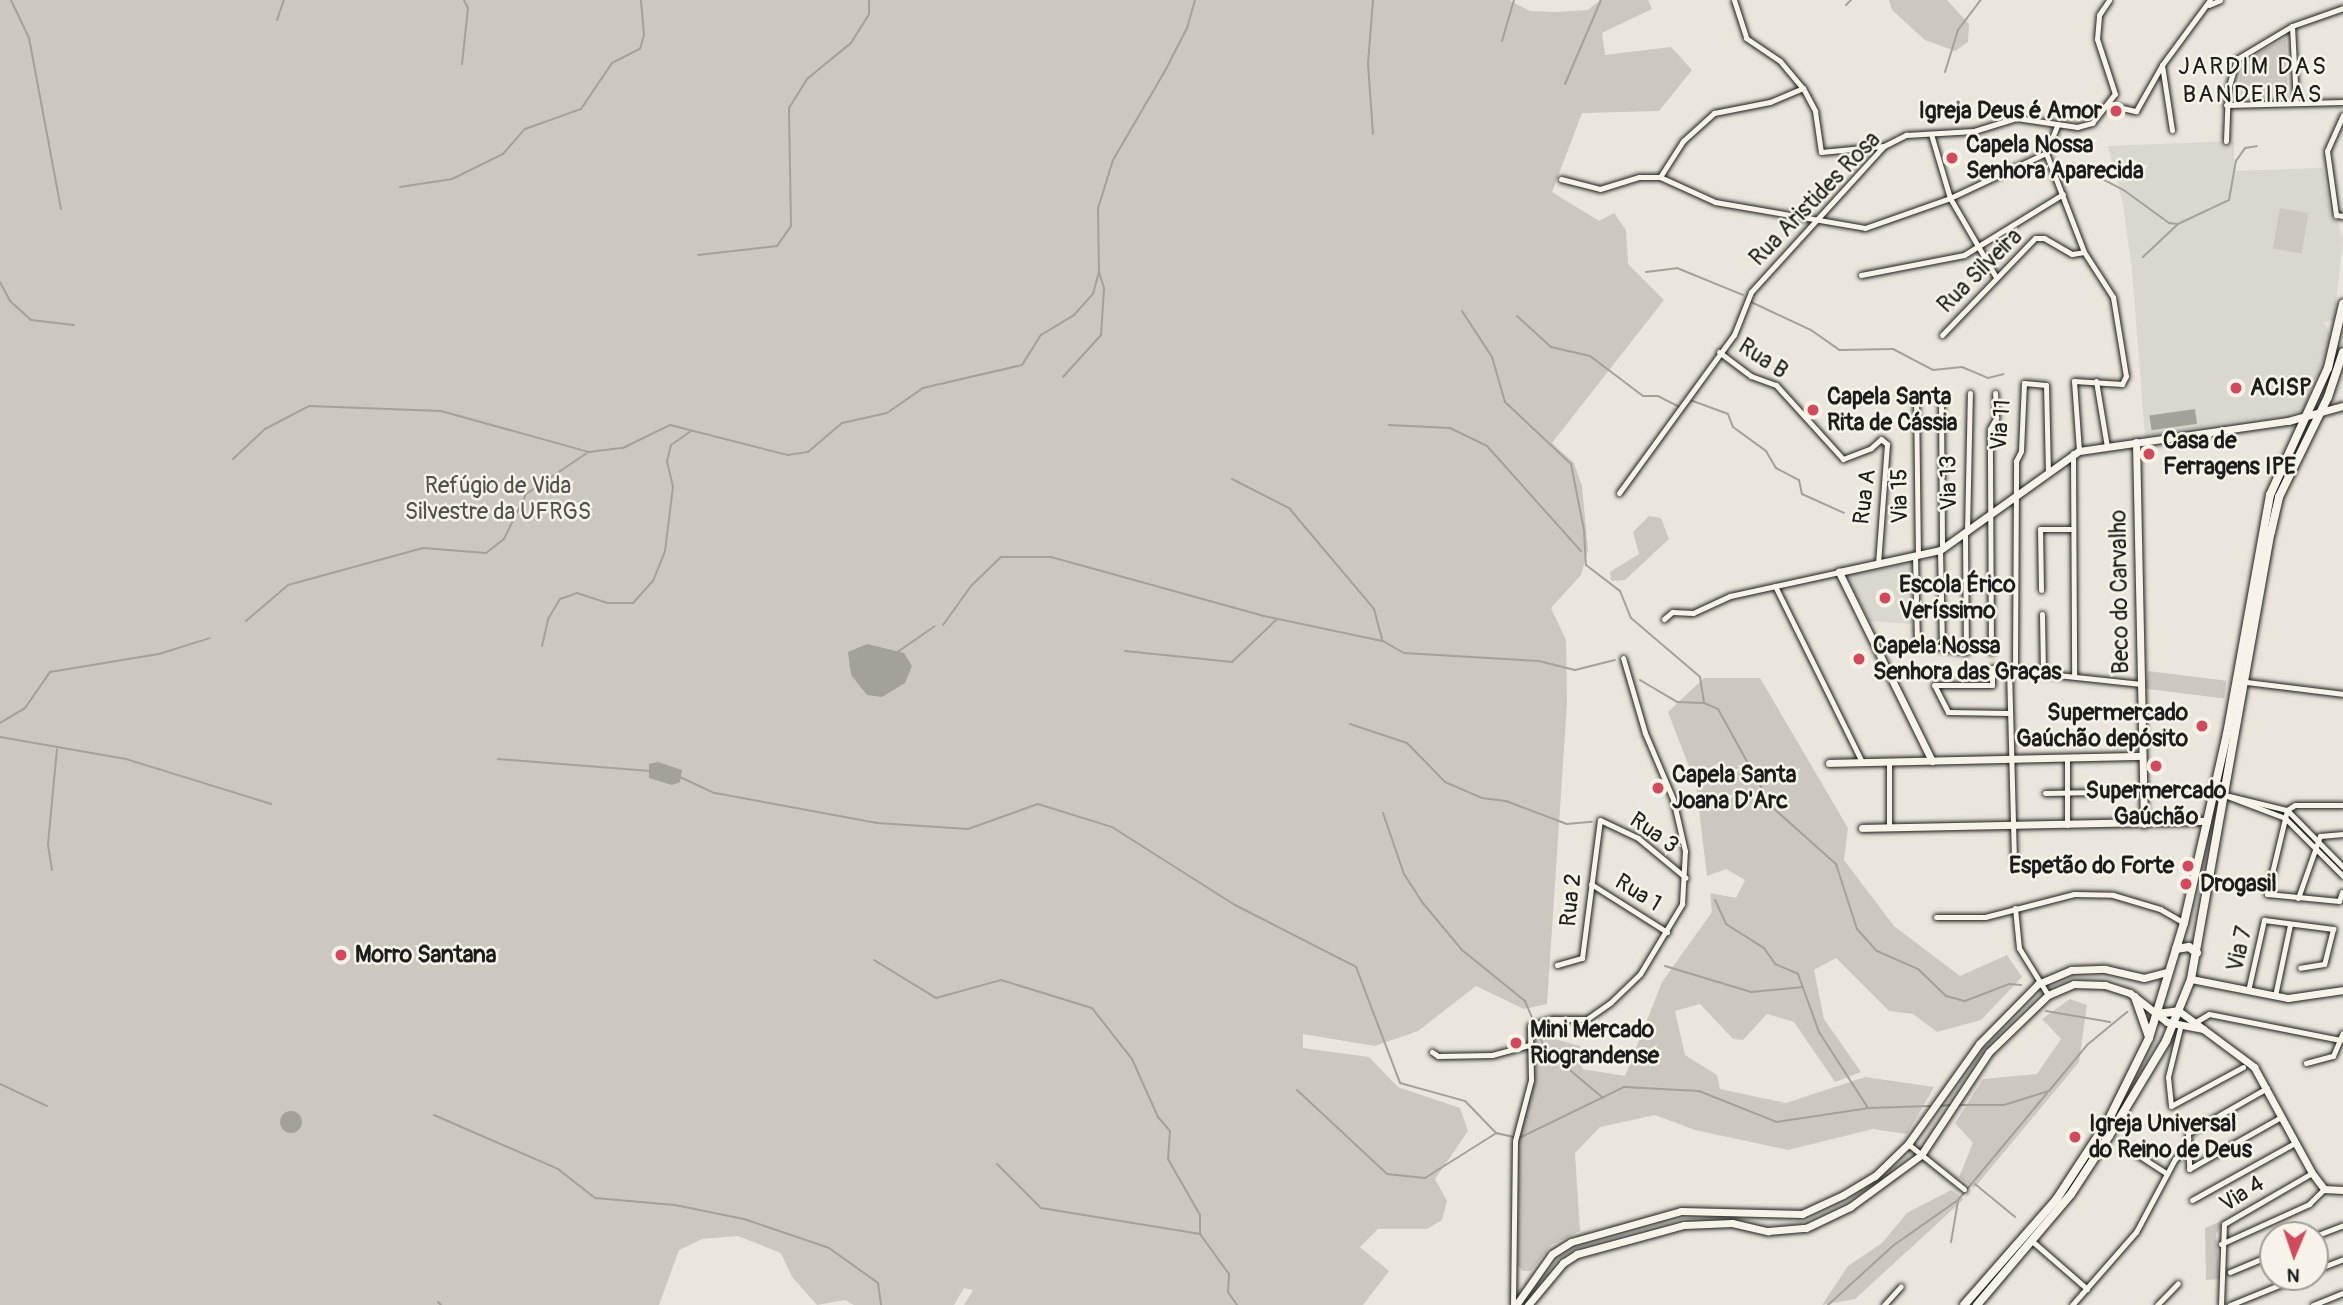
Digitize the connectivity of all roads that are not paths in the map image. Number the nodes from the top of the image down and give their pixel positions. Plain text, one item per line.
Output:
1 (1734, 0) edge
2 (2109, 0) edge
3 (2210, 0) edge
4 (2220, 0) edge
5 (2206, 6) junction
6 (2343, 8) edge
7 (2292, 26) junction
8 (2162, 65) junction
9 (1803, 88) junction
10 (2343, 102) edge
11 (2296, 103) junction
12 (2109, 105) junction
13 (2226, 105) junction
14 (2343, 116) edge
15 (2058, 124) junction
16 (2172, 130) dead end
17 (1931, 134) junction
18 (2226, 141) dead end
19 (1884, 146) junction
20 (2046, 153) junction
21 (1660, 177) junction
22 (1561, 179) dead end
23 (2063, 194) junction
24 (1950, 198) junction
25 (2343, 216) edge
26 (1817, 220) junction
27 (1979, 248) junction
28 (2084, 253) junction
29 (1861, 275) dead end
30 (1996, 277) junction
31 (2343, 304) edge
32 (1942, 335) dead end
33 (1719, 352) junction
34 (2343, 352) edge
35 (2096, 381) junction
36 (2319, 390) junction
37 (1970, 393) dead end
38 (1996, 393) dead end
39 (1916, 395) dead end
40 (2328, 397) junction
41 (1941, 400) dead end
42 (2341, 407) edge
43 (2321, 411) junction
44 (2302, 418) junction
45 (1881, 439) joint
46 (2136, 442) junction
47 (2107, 447) junction
48 (2076, 452) junction
49 (2048, 472) junction
50 (1619, 493) dead end
51 (2015, 496) junction
52 (1991, 514) junction
53 (2073, 528) junction
54 (1966, 532) junction
55 (1941, 549) junction
56 (1916, 555) junction
57 (1878, 563) junction
58 (1839, 572) junction
59 (1775, 586) junction
60 (2041, 590) dead end
61 (2042, 614) dead end
62 (1664, 619) dead end
63 (1942, 648) junction
64 (1991, 652) dead end
65 (1623, 658) dead end
66 (2012, 669) junction
67 (2043, 672) junction
68 (2074, 675) junction
69 (2247, 681) junction
70 (2141, 684) junction
71 (2343, 694) edge
72 (2010, 713) junction
73 (2142, 756) junction
74 (2067, 757) junction
75 (2011, 758) junction
76 (1932, 761) junction
77 (1862, 762) junction
78 (1889, 762) junction
79 (1829, 763) dead end
80 (2067, 792) junction
81 (2097, 792) dead end
82 (2045, 793) dead end
83 (2214, 794) junction
84 (2227, 796) junction
85 (2343, 806) edge
86 (2287, 810) junction
87 (2285, 818) junction
88 (1600, 820) joint
89 (2207, 821) junction
90 (2144, 824) junction
91 (2222, 824) junction
92 (2067, 825) junction
93 (2013, 826) junction
94 (1862, 828) dead end
95 (1889, 828) junction
96 (2343, 834) edge
97 (2318, 840) junction
98 (2315, 850) junction
99 (2014, 861) dead end
100 (2343, 867) edge
101 (2343, 876) edge
102 (1686, 878) junction
103 (1591, 884) junction
104 (2342, 892) edge
105 (2298, 898) junction
106 (2015, 908) junction
107 (1936, 917) dead end
108 (2184, 923) junction
109 (2290, 925) junction
110 (1667, 932) junction
111 (2176, 949) junction
112 (2197, 953) junction
113 (1557, 965) dead end
114 (2300, 968) dead end
115 (2167, 972) junction
116 (2129, 975) junction
117 (2191, 979) junction
118 (2038, 984) junction
119 (2343, 989) edge
120 (2248, 991) junction
121 (2125, 992) junction
122 (2048, 995) junction
123 (2275, 996) junction
124 (2135, 997) junction
125 (2179, 1012) junction
126 (2156, 1014) junction
127 (2178, 1024) junction
128 (2193, 1024) junction
129 (2343, 1033) edge
130 (2149, 1038) junction
131 (2340, 1040) junction
132 (1529, 1045) junction
133 (1432, 1052) dead end
134 (2306, 1063) dead end
135 (2243, 1067) dead end
136 (2267, 1088) junction
137 (2281, 1117) junction
138 (2295, 1143) junction
139 (1908, 1144) junction
140 (2189, 1147) junction
141 (2135, 1153) dead end
142 (1921, 1155) junction
143 (2312, 1173) junction
144 (2167, 1174) junction
145 (1964, 1189) dead end
146 (2324, 1189) junction
147 (2343, 1190) edge
148 (1843, 1195) junction
149 (2192, 1200) dead end
150 (1850, 1207) junction
151 (1732, 1209) junction
152 (1732, 1223) junction
153 (2032, 1241) junction
154 (2221, 1244) junction
155 (2259, 1260) edge
156 (2230, 1272) dead end
157 (2178, 1283) dead end
158 (1901, 1286) dead end
159 (2088, 1289) junction
160 (2264, 1291) edge
161 (2343, 1293) edge
162 (1514, 1305) edge
163 (1528, 1305) edge
164 (1884, 1305) edge
165 (1964, 1305) edge
166 (1977, 1305) edge
167 (2072, 1305) edge
168 (2157, 1305) edge
169 (2221, 1305) edge
170 (2230, 1305) edge
171 (2314, 1305) edge

1 - 9 street
2 - 12 street
3 - 5 street
4 - 5 street
5 - 8 street
6 - 7 street
7 - 11 street
7 - 13 street
8 - 12 street
8 - 16 street
9 - 19 street
9 - 21 street
10 - 11 street
11 - 13 street
12 - 15 street, Rua Aristides Rosa
13 - 18 street
14 - 25 street
15 - 17 street, Rua Aristides Rosa
15 - 20 street
17 - 19 street, Rua Aristides Rosa
17 - 24 street
19 - 26 street, Rua Aristides Rosa
20 - 23 street
20 - 24 street
21 - 22 street
21 - 26 street
23 - 27 street
23 - 28 street
24 - 26 street
24 - 27 street
26 - 33 street, Rua Aristides Rosa
27 - 29 street
27 - 30 street
28 - 30 street, Rua Silveira
28 - 35 street
30 - 32 street, Rua Silveira
31 - 36 main road
33 - 45 street, Rua B
33 - 50 street, Rua Aristides Rosa
34 - 40 main road
35 - 47 street
35 - 48 street
36 - 43 main road
36 - 44 main road
37 - 54 street, Via 13
38 - 52 street
39 - 56 street, Via 15
40 - 42 street
40 - 43 main road
41 - 55 street
42 - 43 street
43 - 44 street
43 - 69 main road
44 - 46 street
44 - 83 main road
45 - 57 street, Rua A
46 - 47 street
46 - 70 street, Beco do Carvalho
47 - 48 street
48 - 49 street
48 - 53 street
49 - 51 street
49 - 51 street, Via 11
51 - 52 street
51 - 66 street
52 - 54 street
52 - 64 street
53 - 60 street
53 - 68 street
54 - 55 street
54 - 63 street, Via 13
55 - 56 street
55 - 63 street
56 - 57 street
56 - 63 street, Via 15
57 - 58 street
58 - 59 street
58 - 76 street
59 - 62 street
59 - 77 street
61 - 67 street
65 - 102 street
66 - 67 street
66 - 72 street
66 - 72 street
67 - 68 street
68 - 70 street
69 - 71 street
69 - 84 main road
70 - 73 street, Beco do Carvalho
72 - 75 street
73 - 74 street
73 - 90 street, Beco do Carvalho
74 - 75 street
74 - 80 street
75 - 76 street
75 - 93 street
76 - 78 street
77 - 78 street
77 - 79 street
78 - 95 street
80 - 81 street
80 - 82 street
80 - 92 street
83 - 84 main road
83 - 89 main road
84 - 86 street
84 - 87 street
84 - 91 main road
85 - 86 street
86 - 87 street
86 - 97 street
87 - 98 street
87 - 105 street
88 - 102 street, Rua 3
88 - 103 street, Rua 2
89 - 90 street
89 - 91 main road
89 - 108 main road
90 - 92 street
91 - 112 main road
92 - 93 street
93 - 95 street
93 - 99 street
94 - 95 street
96 - 97 street
97 - 98 street
97 - 100 street
98 - 101 street
98 - 105 street
102 - 110 street
103 - 110 street, Rua 1
103 - 113 street, Rua 2
104 - 105 street
106 - 107 street
106 - 108 street
106 - 118 street
108 - 111 main road
109 - 114 street, Via 7
109 - 120 street, Via 7
109 - 123 street
110 - 132 street
111 - 112 main road
111 - 115 main road
112 - 117 main road
115 - 116 street
115 - 126 main road
116 - 118 street
116 - 121 street
117 - 120 street
117 - 125 main road
118 - 122 street
118 - 139 street
119 - 123 street
120 - 123 street
121 - 122 street
121 - 124 street
122 - 142 street
124 - 126 street
124 - 130 main road
125 - 126 main road
125 - 127 main road
125 - 128 street
126 - 127 street
126 - 130 main road
127 - 128 street
127 - 135 street
127 - 153 main road
128 - 131 street
128 - 136 street
129 - 131 street
130 - 165 main road
131 - 134 street
132 - 133 street
132 - 162 street
136 - 137 street
136 - 140 street
137 - 138 street
137 - 140 street
138 - 143 street
138 - 149 street
139 - 142 street
139 - 148 street
140 - 144 street
141 - 144 street
142 - 145 street
142 - 150 street
143 - 146 street
143 - 154 street, Via 4
144 - 159 street
146 - 147 street
146 - 154 street
148 - 150 street
148 - 151 street
150 - 152 street
151 - 152 street
151 - 162 street
152 - 163 street
153 - 159 street
153 - 166 main road
154 - 169 street, Via 4
155 - 156 street
157 - 168 street
158 - 164 street
159 - 167 street
160 - 170 street
161 - 171 street

